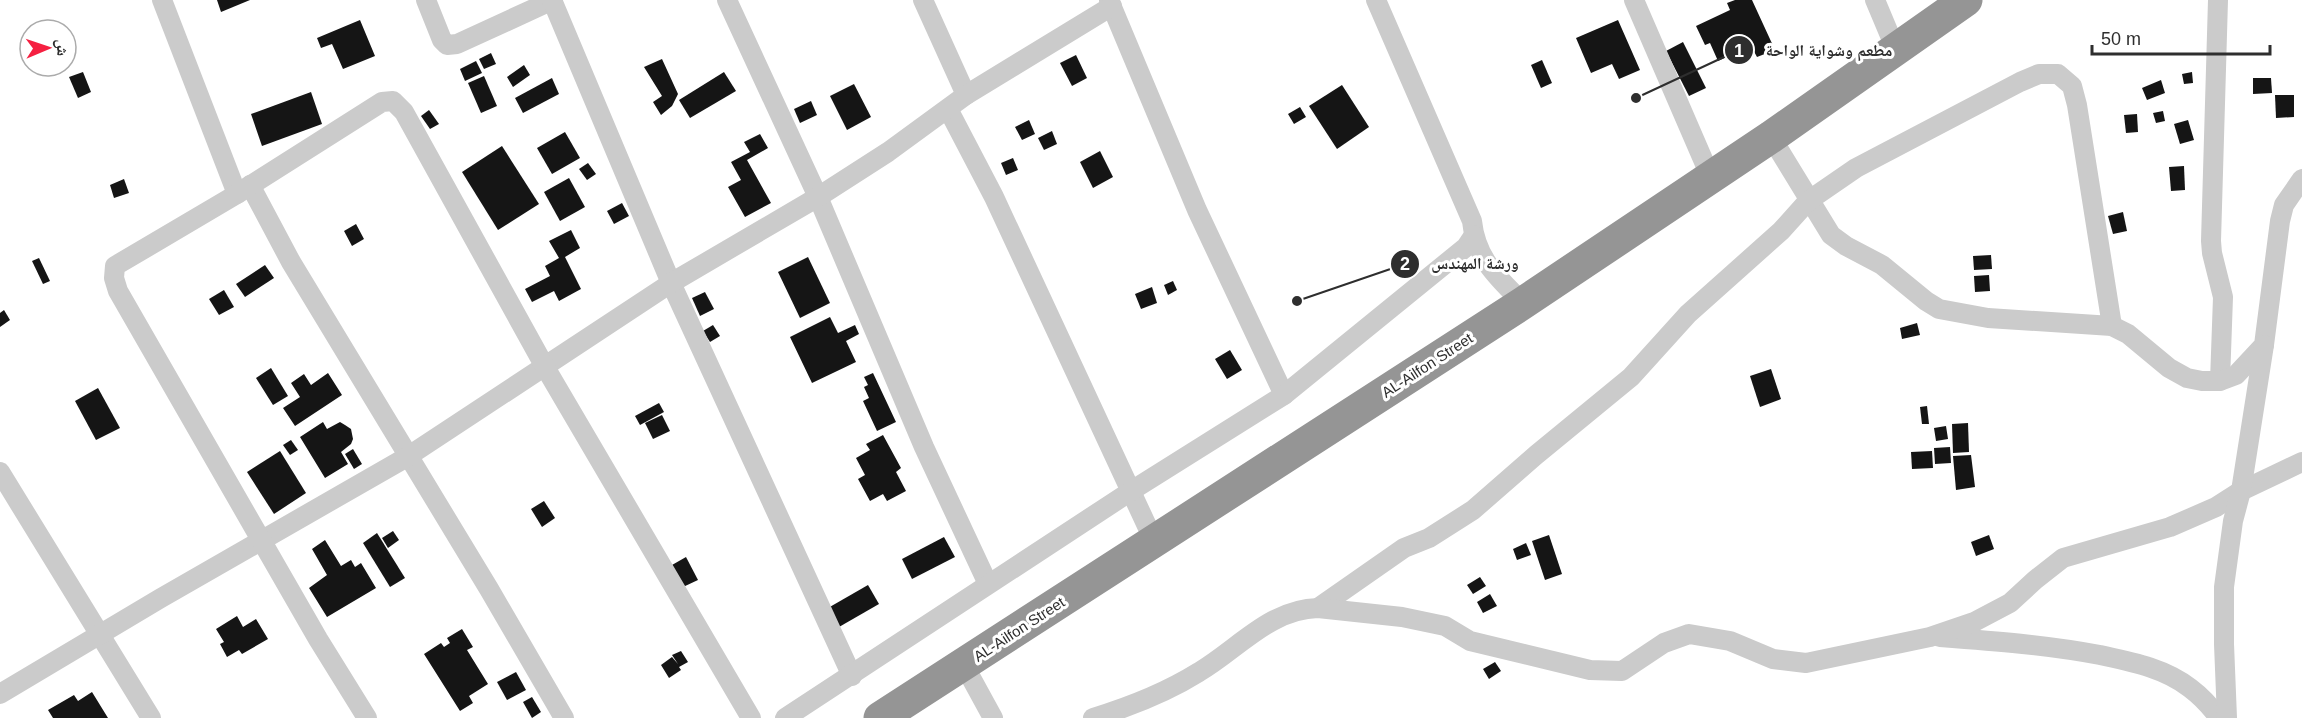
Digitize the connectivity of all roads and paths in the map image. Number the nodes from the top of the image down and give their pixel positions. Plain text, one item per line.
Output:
1 (162, 0) edge
2 (426, 0) edge
3 (553, 0) edge
4 (727, 0) edge
5 (922, 0) edge
6 (1376, 0) edge
7 (1634, 0) edge
8 (1875, 0) edge
9 (1966, 0) edge
10 (2218, 0) edge
11 (1111, 3) edge
12 (1896, 50) junction
13 (966, 95) junction
14 (948, 109) junction
15 (1772, 137) junction
16 (1711, 178) junction
17 (2302, 179) edge
18 (243, 190) junction
19 (818, 197) junction
20 (1808, 201) junction
21 (1474, 235) junction
22 (671, 283) junction
23 (1524, 303) junction
24 (2112, 326) junction
25 (2264, 345) junction
26 (545, 367) junction
27 (2220, 381) junction
28 (1284, 395) junction
29 (407, 457) junction
30 (2302, 462) edge
31 (0, 472) edge
32 (1131, 491) junction
33 (2241, 491) junction
34 (262, 540) junction
35 (1154, 541) junction
36 (988, 584) junction
37 (1318, 608) junction
38 (99, 634) junction
39 (1930, 637) junction
40 (964, 665) junction
41 (852, 676) junction
42 (0, 694) edge
43 (151, 718) edge
44 (367, 718) edge
45 (564, 718) edge
46 (750, 718) edge
47 (785, 718) edge
48 (880, 718) edge
49 (993, 718) edge
50 (1093, 718) edge
51 (2219, 718) edge
52 (2227, 718) edge

1 - 18 street
2 - 3 street
3 - 22 street
4 - 19 street
5 - 13 street
6 - 21 street
7 - 16 street
8 - 12 street
9 - 12 highway, AL-Ailfon Street
10 - 27 street
11 - 13 street
11 - 28 street
12 - 15 highway, AL-Ailfon Street
13 - 14 street
14 - 19 street
14 - 32 street
15 - 16 highway, AL-Ailfon Street
15 - 20 street
16 - 23 highway, AL-Ailfon Street
17 - 25 street
18 - 26 street
18 - 29 street
18 - 34 street
19 - 22 street
19 - 36 street
20 - 24 street
20 - 24 street
20 - 37 street
21 - 23 street
21 - 28 street
22 - 26 street
22 - 41 street
23 - 35 highway, AL-Ailfon Street
24 - 27 street
25 - 27 street
25 - 33 street
26 - 29 street
26 - 46 street
28 - 32 street
29 - 34 street
29 - 45 street
30 - 33 street
31 - 38 street
32 - 35 street
32 - 36 street
33 - 39 street
33 - 52 street
34 - 38 street
34 - 44 street
35 - 40 highway, AL-Ailfon Street
36 - 41 street
37 - 39 street
37 - 50 street
38 - 42 street
38 - 43 street
39 - 51 street
40 - 48 highway, AL-Ailfon Street
40 - 49 street
41 - 47 street

